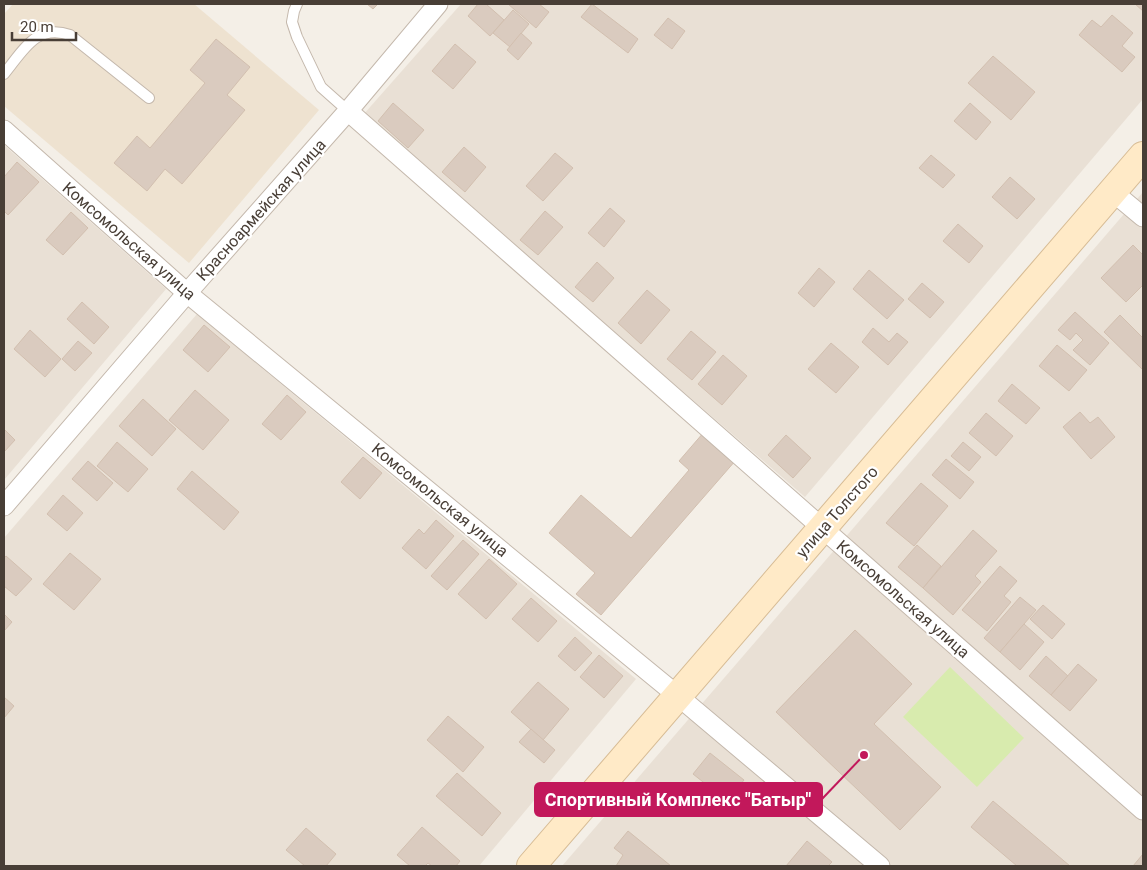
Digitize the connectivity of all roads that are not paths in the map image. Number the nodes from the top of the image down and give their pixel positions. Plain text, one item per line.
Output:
1 (297, 4) edge
2 (438, 4) edge
3 (4, 74) edge
4 (149, 98) dead end
5 (348, 111) junction
6 (4, 130) edge
7 (1143, 156) edge
8 (1113, 192) junction
9 (1143, 217) edge
10 (187, 293) junction
11 (4, 506) edge
12 (823, 529) junction
13 (678, 696) junction
14 (1143, 810) edge
15 (531, 866) edge
16 (880, 866) edge

1 - 5 lane
2 - 5 street, Красноармейская улица
3 - 4 lane
5 - 10 street, Красноармейская улица
5 - 12 street, Комсомольская улица
6 - 10 street, Комсомольская улица
7 - 8 street, улица Толстого
8 - 9 street
8 - 12 street, улица Толстого
10 - 11 street, Красноармейская улица
10 - 13 street, Комсомольская улица
12 - 13 street, улица Толстого
12 - 14 street, Комсомольская улица
13 - 15 street, улица Толстого
13 - 16 street, Комсомольская улица

